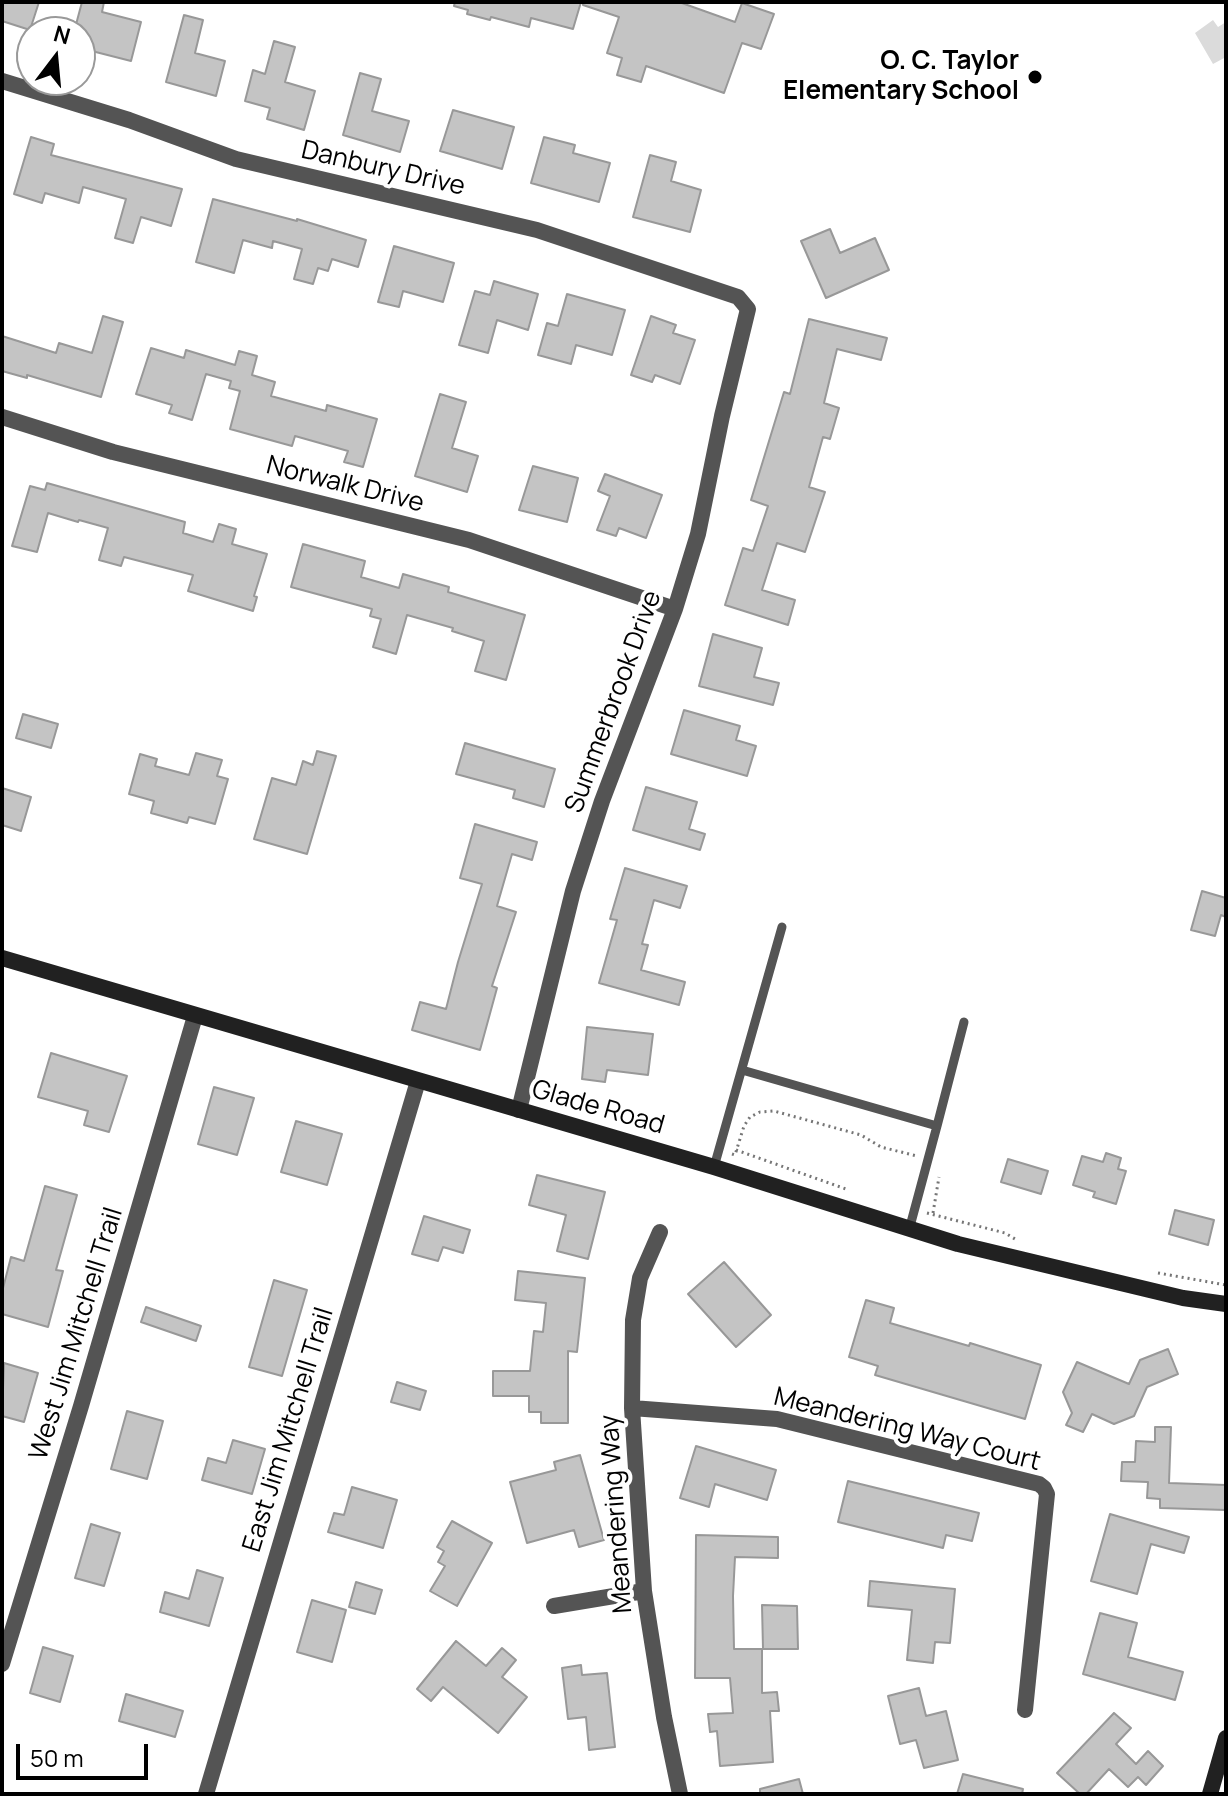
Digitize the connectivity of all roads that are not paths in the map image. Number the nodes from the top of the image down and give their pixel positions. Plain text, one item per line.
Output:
1 (2, 81) edge
2 (748, 309) joint
3 (2, 417) edge
4 (675, 609) junction
5 (782, 927) dead end
6 (2, 958) edge
7 (195, 1016) junction
8 (964, 1022) dead end
9 (742, 1070) junction
10 (418, 1081) junction
11 (519, 1110) junction
12 (937, 1126) junction
13 (714, 1167) junction
14 (909, 1230) junction
15 (660, 1232) dead end
16 (1183, 1298) junction
17 (1226, 1304) edge
18 (1226, 1316) edge
19 (632, 1408) junction
20 (644, 1591) junction
21 (554, 1606) dead end
22 (2, 1664) edge
23 (1025, 1710) dead end
24 (1226, 1738) edge
25 (206, 1794) edge
26 (680, 1794) edge
27 (1210, 1794) edge

1 - 2 street, Danbury Drive
2 - 4 street, Summerbrook Drive
3 - 4 street, Norwalk Drive
4 - 11 street, Summerbrook Drive
5 - 9 lane
6 - 7 main road, Glade Road
7 - 10 main road, Glade Road
7 - 22 street, West Jim Mitchell Trail
8 - 12 lane
9 - 12 lane
9 - 13 lane
10 - 11 main road, Glade Road
10 - 25 street, East Jim Mitchell Trail
11 - 13 main road, Glade Road
12 - 14 lane
13 - 14 main road, Glade Road
14 - 16 main road, Glade Road
15 - 19 street, Meandering Way
16 - 17 main road, Glade Road
16 - 18 main road, Glade Road
19 - 20 street, Meandering Way
19 - 23 street, Meandering Way Court
20 - 21 street
20 - 26 street, Meandering Way
24 - 27 main road

